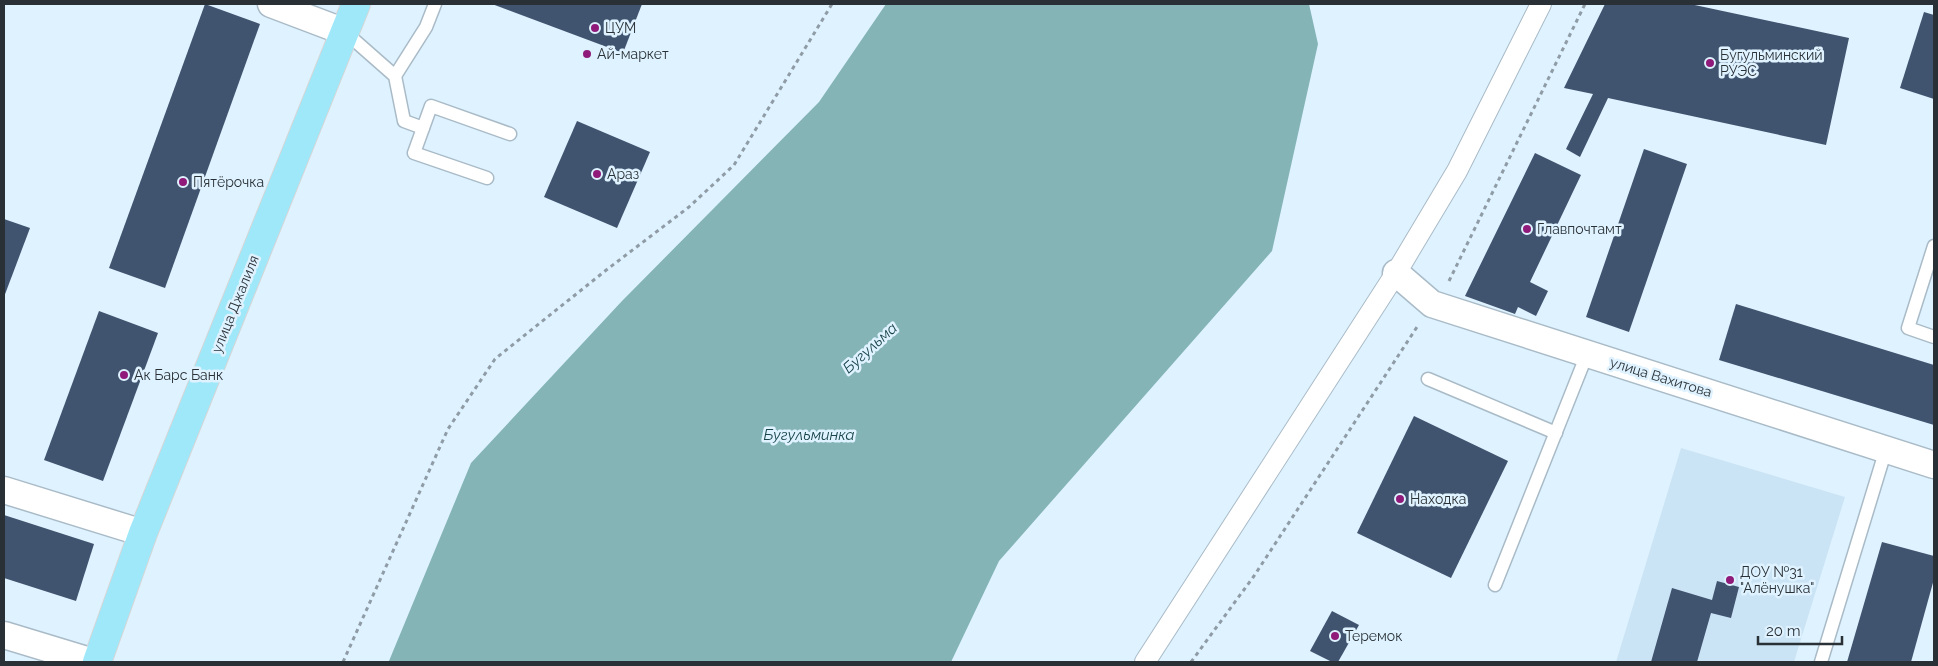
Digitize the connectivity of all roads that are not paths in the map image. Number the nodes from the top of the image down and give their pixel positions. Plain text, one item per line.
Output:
1 (271, 4) edge
2 (356, 4) edge
3 (436, 4) edge
4 (1541, 4) edge
5 (345, 32) junction
6 (395, 76) junction
7 (423, 128) junction
8 (510, 134) dead end
9 (486, 178) dead end
10 (1934, 246) edge
11 (1396, 273) junction
12 (1934, 337) edge
13 (1587, 354) junction
14 (1428, 379) dead end
15 (1556, 433) junction
16 (1886, 449) junction
17 (1934, 465) edge
18 (4, 490) edge
19 (142, 533) junction
20 (1495, 586) dead end
21 (4, 634) edge
22 (93, 662) edge
23 (97, 662) edge
24 (1145, 662) edge
25 (1821, 662) edge

1 - 5 street
2 - 5 main road, улица Джалиля
3 - 6 lane
4 - 11 street
5 - 6 lane
5 - 19 main road, улица Джалиля
6 - 7 lane
7 - 8 lane
7 - 9 lane
10 - 12 lane
11 - 13 street, улица Вахитова
11 - 24 street
13 - 15 lane
13 - 16 street, улица Вахитова
14 - 15 lane
15 - 20 lane
16 - 17 street, улица Вахитова
16 - 25 lane
18 - 19 street
19 - 23 main road, улица Джалиля
21 - 22 street

